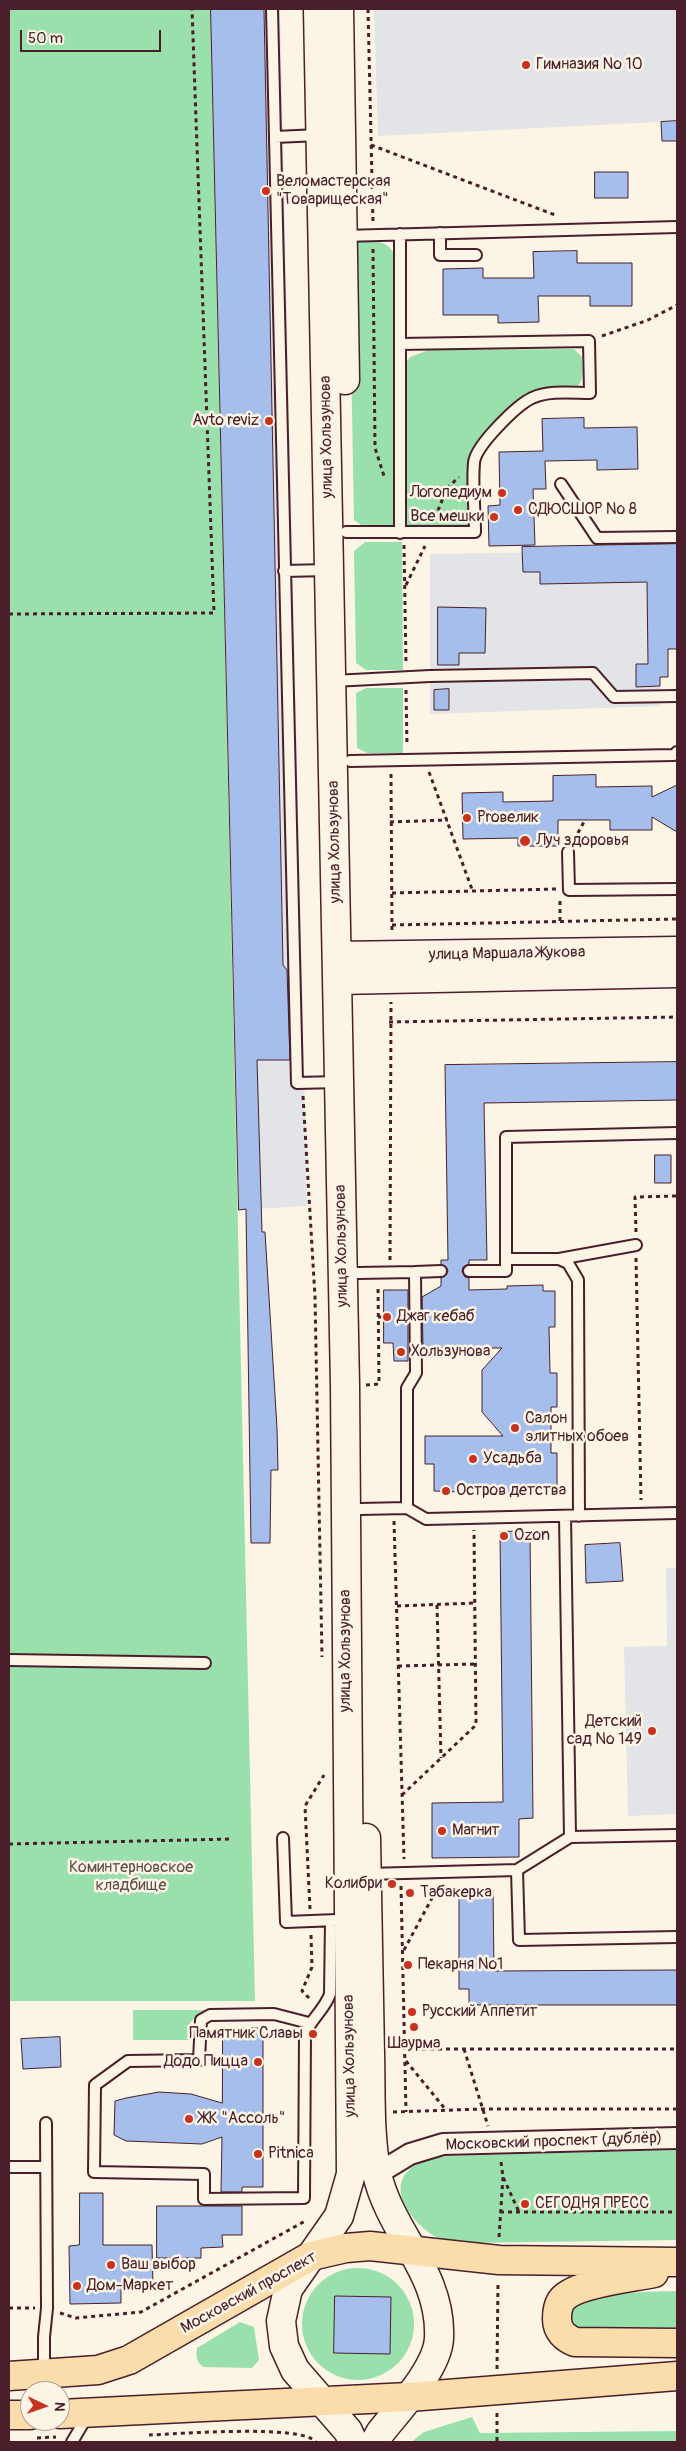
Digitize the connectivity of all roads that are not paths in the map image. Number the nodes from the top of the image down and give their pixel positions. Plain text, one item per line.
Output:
1 (272, 9) edge
2 (318, 9) edge
3 (339, 9) edge
4 (320, 135) junction
5 (275, 137) junction
6 (677, 227) edge
7 (440, 233) junction
8 (400, 234) junction
9 (343, 236) junction
10 (476, 254) dead end
11 (400, 344) junction
12 (561, 484) dead end
13 (346, 532) junction
14 (400, 533) junction
15 (677, 537) edge
16 (330, 570) junction
17 (284, 571) junction
18 (341, 680) junction
19 (677, 696) edge
20 (677, 752) edge
21 (350, 761) junction
22 (568, 852) road end
23 (677, 889) edge
24 (677, 951) edge
25 (392, 967) junction
26 (346, 968) junction
27 (677, 973) edge
28 (340, 1082) junction
29 (677, 1133) edge
30 (636, 1245) road end
31 (559, 1258) junction
32 (506, 1259) junction
33 (469, 1270) dead end
34 (441, 1271) dead end
35 (415, 1272) junction
36 (357, 1273) junction
37 (407, 1508) junction
38 (360, 1509) junction
39 (677, 1513) edge
40 (564, 1516) junction
41 (579, 1516) junction
42 (9, 1660) edge
43 (205, 1664) dead end
44 (677, 1835) edge
45 (570, 1837) junction
46 (283, 1838) dead end
47 (518, 1870) junction
48 (367, 1874) junction
49 (339, 1920) junction
50 (677, 1937) edge
51 (309, 2023) junction
52 (46, 2123) dead end
53 (677, 2138) edge
54 (45, 2166) junction
55 (9, 2167) edge
56 (377, 2174) junction
57 (413, 2252) junction
58 (311, 2256) junction
59 (677, 2262) edge
60 (677, 2269) edge
61 (677, 2342) edge
62 (44, 2375) junction
63 (9, 2376) edge
64 (677, 2376) edge
65 (409, 2397) junction
66 (322, 2401) junction
67 (9, 2415) edge
68 (20, 2421) edge
69 (79, 2431) edge
70 (353, 2442) edge
71 (375, 2442) edge

1 - 5 lane
2 - 4 main road, улица Хользунова
3 - 9 main road, улица Хользунова
4 - 5 lane
4 - 16 main road, улица Хользунова
5 - 17 lane
6 - 7 lane
7 - 8 lane
7 - 10 lane
8 - 9 lane
8 - 11 lane
9 - 13 main road, улица Хользунова
11 - 14 lane
11 - 14 lane
12 - 15 lane
13 - 14 lane
13 - 18 main road, улица Хользунова
16 - 17 lane
16 - 18 main road, улица Хользунова
17 - 28 lane
18 - 19 lane
18 - 21 main road, улица Хользунова
18 - 26 main road, улица Хользунова
20 - 21 lane
21 - 26 main road, улица Хользунова
22 - 23 lane
24 - 25 main road, улица Маршала Жукова
25 - 26 main road, улица Маршала Жукова
25 - 27 main road, улица Маршала Жукова
26 - 28 main road, улица Хользунова
26 - 36 main road, улица Хользунова
28 - 49 main road, улица Хользунова
29 - 32 lane
30 - 31 lane
31 - 32 lane
31 - 41 lane
32 - 33 lane
34 - 35 lane
35 - 36 lane
35 - 37 lane
36 - 38 main road, улица Хользунова
37 - 38 lane
37 - 40 lane
38 - 48 main road, улица Хользунова
39 - 41 lane
40 - 41 lane
40 - 45 lane
42 - 43 lane
44 - 45 lane
45 - 47 lane
46 - 49 lane
47 - 48 lane
47 - 50 lane
48 - 56 main road, улица Хользунова
49 - 51 lane
49 - 58 main road, улица Хользунова
51 - 51 lane
52 - 54 lane
53 - 56 street, Московский проспект (дублёр)
54 - 55 lane
54 - 62 lane
56 - 57 main road, улица Хользунова
57 - 58 main road, Московский проспект
57 - 59 main road, Московский проспект
57 - 65 main road, улица Хользунова
58 - 62 main road, Московский проспект
58 - 66 main road, улица Хользунова
60 - 61 main road
62 - 63 main road, Московский проспект
64 - 65 main road
65 - 66 main road
65 - 71 main road, улица Хользунова
66 - 69 main road
66 - 70 main road, улица Хользунова
67 - 68 main road

